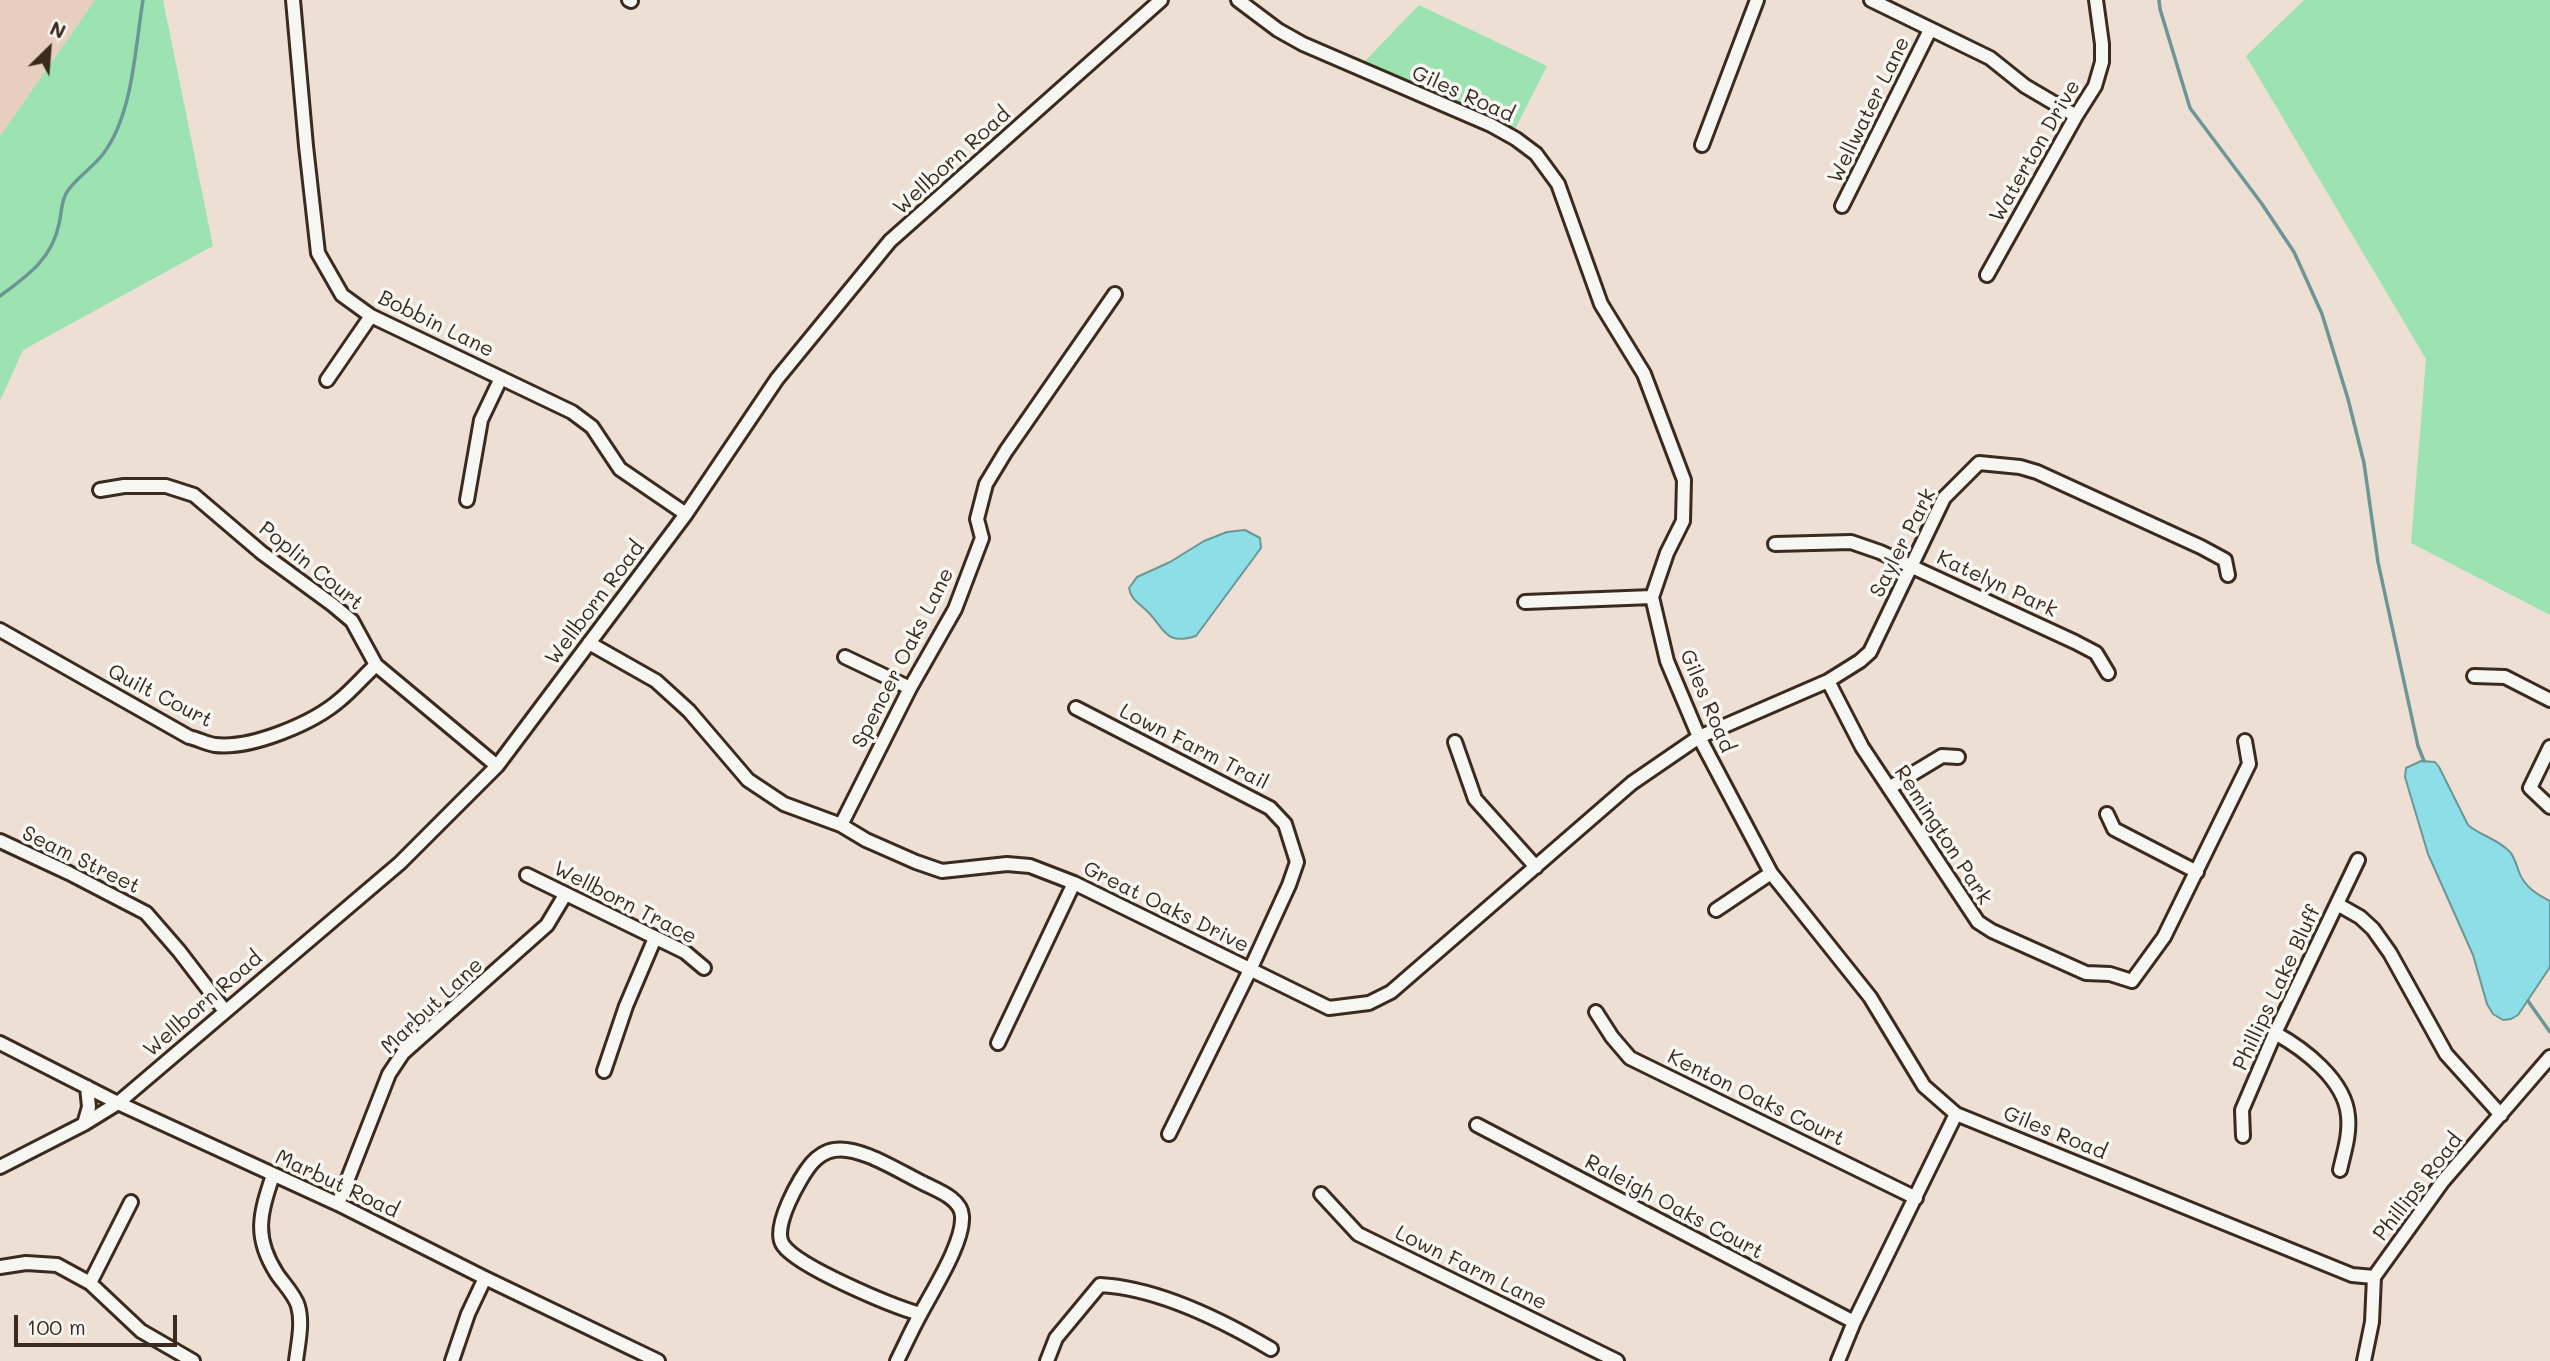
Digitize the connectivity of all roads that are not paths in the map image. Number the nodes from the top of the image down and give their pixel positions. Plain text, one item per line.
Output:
1 (293, 0) edge
2 (1161, 0) edge
3 (1238, 0) edge
4 (1758, 0) edge
5 (1871, 0) edge
6 (2096, 0) edge
7 (1930, 30) junction
8 (2076, 116) junction
9 (1702, 145) dead end
10 (1842, 206) dead end
11 (1987, 275) dead end
12 (1115, 294) dead end
13 (371, 316) junction
14 (501, 378) junction
15 (327, 380) dead end
16 (100, 490) dead end
17 (467, 500) dead end
18 (686, 514) junction
19 (1775, 544) dead end
20 (1911, 565) junction
21 (2228, 575) dead end
22 (1652, 597) junction
23 (1525, 602) dead end
24 (0, 630) edge
25 (589, 643) junction
26 (845, 657) dead end
27 (376, 665) junction
28 (2108, 673) dead end
29 (2474, 676) dead end
30 (1828, 681) junction
31 (910, 688) junction
32 (2550, 700) edge
33 (1076, 708) dead end
34 (1699, 737) junction
35 (2245, 741) dead end
36 (1455, 742) dead end
37 (2550, 747) edge
38 (1958, 757) dead end
39 (496, 766) junction
40 (1889, 788) junction
41 (2550, 807) edge
42 (2107, 814) dead end
43 (841, 825) junction
44 (0, 841) edge
45 (2358, 859) dead end
46 (1536, 867) junction
47 (2197, 872) junction
48 (1771, 873) junction
49 (527, 875) dead end
50 (1074, 883) junction
51 (565, 895) junction
52 (2337, 904) junction
53 (1716, 910) dead end
54 (655, 939) junction
55 (704, 968) dead end
56 (1250, 970) junction
57 (225, 1011) junction
58 (1596, 1013) dead end
59 (2275, 1033) junction
60 (0, 1043) edge
61 (998, 1044) dead end
62 (2550, 1057) edge
63 (604, 1071) dead end
64 (87, 1087) junction
65 (118, 1102) junction
66 (1956, 1114) junction
67 (2501, 1115) junction
68 (84, 1124) junction
69 (1477, 1125) dead end
70 (1169, 1134) dead end
71 (2243, 1136) dead end
72 (0, 1167) edge
73 (2340, 1170) dead end
74 (272, 1175) junction
75 (1321, 1194) dead end
76 (1916, 1198) junction
77 (131, 1202) dead end
78 (338, 1204) junction
79 (0, 1267) edge
80 (2374, 1277) junction
81 (485, 1278) junction
82 (90, 1283) junction
83 (920, 1314) junction
84 (1854, 1322) junction
85 (1270, 1349) dead end
86 (193, 1361) edge
87 (296, 1361) edge
88 (452, 1361) edge
89 (658, 1361) edge
90 (897, 1361) edge
91 (1047, 1361) edge
92 (1617, 1361) edge
93 (1838, 1361) edge
94 (2364, 1361) edge

1 - 13 street, Bobbin Lane
2 - 18 street, Wellborn Road
3 - 22 street, Giles Road
4 - 9 street
5 - 7 street
6 - 8 street, Waterton Drive
7 - 8 street
7 - 10 street, Wellwater Lane
8 - 11 street, Waterton Drive
12 - 31 street, Spencer Oaks Lane
13 - 14 street, Bobbin Lane
13 - 15 street
14 - 17 street
14 - 18 street, Bobbin Lane
16 - 27 street, Poplin Court
18 - 25 street, Wellborn Road
19 - 20 street, Katelyn Park
20 - 21 street, Sayler Park
20 - 28 street, Katelyn Park
20 - 30 street, Sayler Park
22 - 23 street
22 - 34 street, Giles Road
24 - 27 street, Quilt Court
25 - 39 street, Wellborn Road
25 - 43 street, Great Oaks Drive
26 - 31 street
27 - 39 street, Poplin Court
29 - 32 street
30 - 34 street, Sayler Park
30 - 40 street, Remington Park
31 - 43 street, Spencer Oaks Lane
33 - 56 street, Lown Farm Trail
34 - 46 street, Great Oaks Drive
34 - 48 street, Giles Road
35 - 47 street, Remington Park
36 - 46 street
37 - 41 street
38 - 40 street
39 - 57 street, Wellborn Road
40 - 47 street, Remington Park
42 - 47 street
43 - 50 street, Great Oaks Drive
44 - 57 street, Seam Street
45 - 52 street, Phillips Lake Bluff
46 - 56 street, Great Oaks Drive
48 - 53 street
48 - 66 street, Giles Road
49 - 51 street, Wellborn Trace
50 - 56 street, Great Oaks Drive
50 - 61 street
51 - 54 street, Wellborn Trace
51 - 78 street, Marbut Lane
52 - 59 street, Phillips Lake Bluff
52 - 67 street
54 - 55 street, Wellborn Trace
54 - 63 street
56 - 70 street, Lown Farm Trail
57 - 65 street, Wellborn Road
58 - 76 street, Kenton Oaks Court
59 - 71 street, Phillips Lake Bluff
59 - 73 street
60 - 64 street, Marbut Road
62 - 67 street, Phillips Road
64 - 65 street, Marbut Road
64 - 68 street
65 - 68 street, Wellborn Road
65 - 74 street, Marbut Road
66 - 76 street
66 - 80 street, Giles Road
67 - 80 street, Phillips Road
68 - 72 street, Wellborn Road
69 - 84 street, Raleigh Oaks Court
74 - 78 street, Marbut Road
74 - 87 street
75 - 92 street, Lown Farm Lane
76 - 84 street
77 - 82 street
78 - 81 street, Marbut Road
79 - 82 street
80 - 94 street
81 - 88 street
81 - 89 street, Marbut Road
82 - 86 street
83 - 83 street
83 - 90 street
84 - 93 street
85 - 91 street

